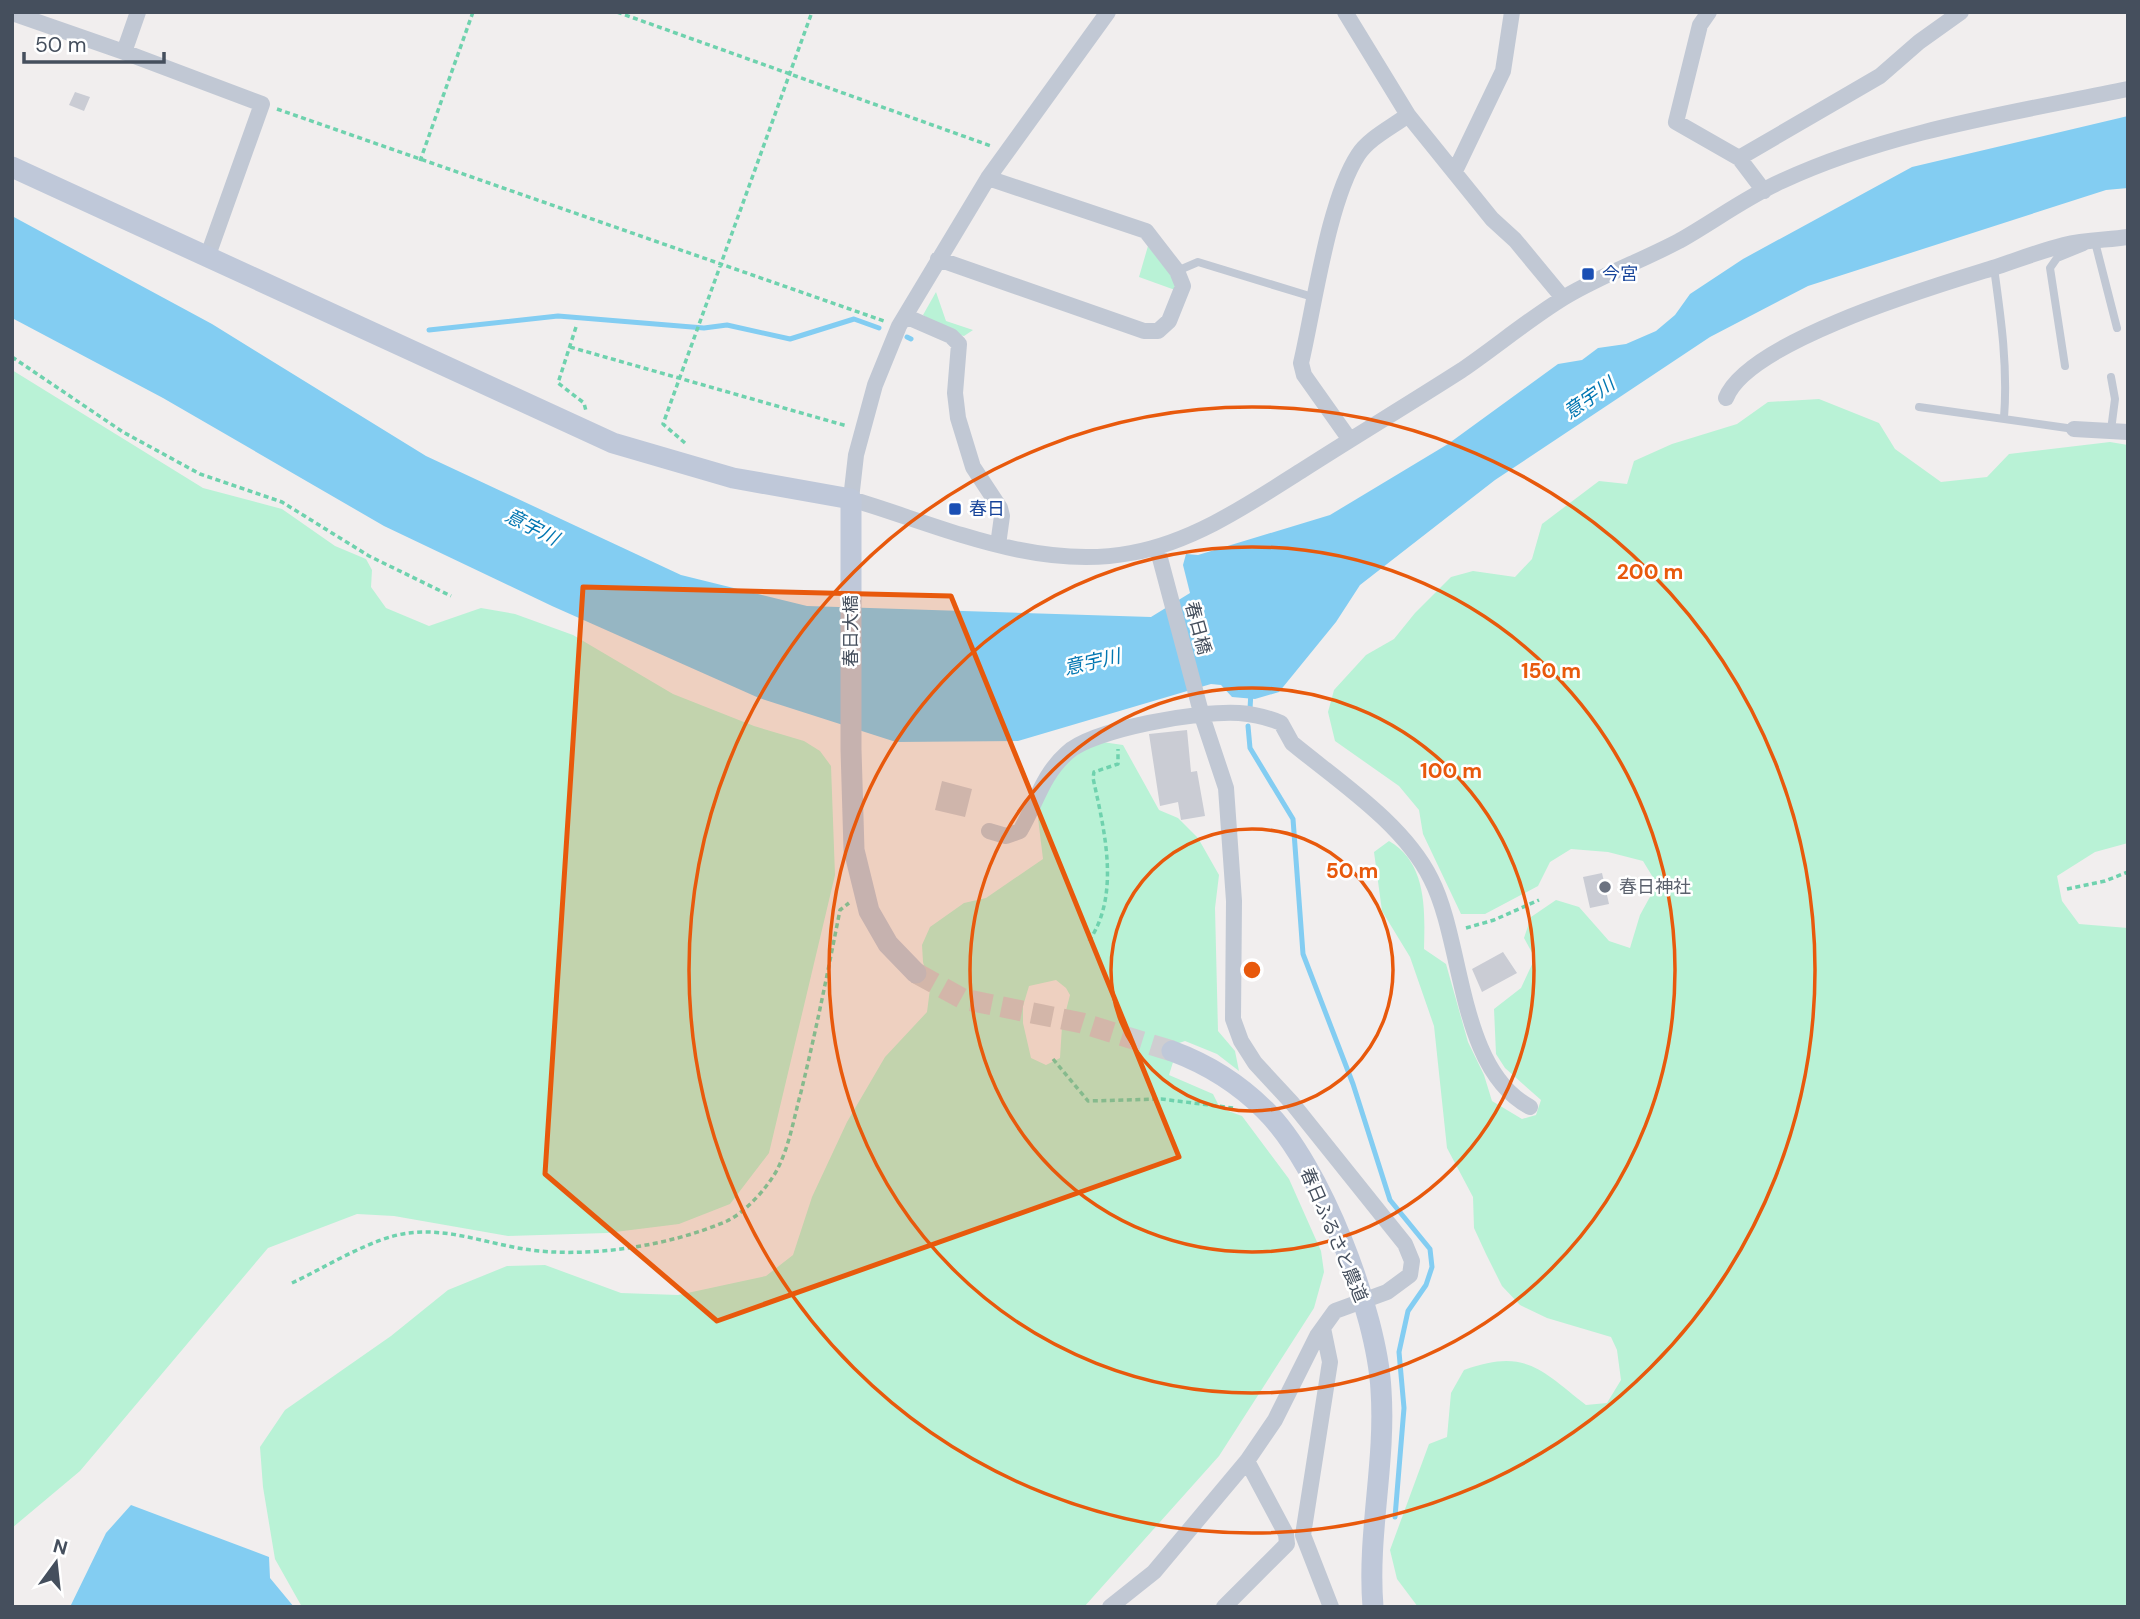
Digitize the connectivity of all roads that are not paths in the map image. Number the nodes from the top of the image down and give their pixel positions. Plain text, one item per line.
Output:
1 (138, 12) edge
2 (1108, 12) edge
3 (1345, 12) edge
4 (1512, 12) edge
5 (1961, 12) edge
6 (12, 13) edge
7 (1702, 15) edge
8 (124, 52) junction
9 (2128, 89) edge
10 (1408, 115) junction
11 (1739, 158) junction
12 (12, 167) edge
13 (1455, 171) junction
14 (988, 178) junction
15 (1764, 191) junction
16 (2128, 237) edge
17 (2097, 241) junction
18 (206, 258) junction
19 (938, 259) junction
20 (1994, 268) junction
21 (1177, 271) junction
22 (1316, 298) junction
23 (1563, 298) junction
24 (902, 321) junction
25 (2117, 328) dead end
26 (2065, 366) dead end
27 (2111, 377) dead end
28 (1726, 398) dead end
29 (1919, 407) dead end
30 (2004, 418) junction
31 (2074, 429) joint
32 (2111, 430) junction
33 (2128, 432) edge
34 (1350, 440) junction
35 (851, 506) junction
36 (998, 545) junction
37 (1158, 553) junction
38 (1201, 711) junction
39 (989, 831) dead end
40 (916, 973) tunnel mouth
41 (1172, 1051) tunnel mouth
42 (1530, 1107) dead end
43 (1363, 1300) junction
44 (1323, 1328) junction
45 (1247, 1461) junction
46 (1303, 1535) junction
47 (1286, 1539) junction
48 (1110, 1607) edge
49 (1224, 1607) edge
50 (1332, 1607) edge
51 (1373, 1607) edge

1 - 8 street
2 - 14 street
3 - 10 street
4 - 13 street
5 - 11 street
6 - 8 street
7 - 11 street
8 - 18 street
9 - 15 street
10 - 13 street
10 - 22 street
11 - 15 street
12 - 18 street
13 - 23 street
14 - 19 street
14 - 21 street
15 - 23 street
16 - 17 street
17 - 20 street
17 - 25 lane
17 - 26 lane
18 - 35 street
19 - 21 street
19 - 24 street
20 - 28 street
20 - 30 lane
21 - 22 lane
22 - 34 street
23 - 34 street
24 - 35 street
24 - 36 street
27 - 32 lane
29 - 30 lane
30 - 31 lane
31 - 32 street
32 - 33 street
34 - 37 street
35 - 36 street
35 - 40 street, 春日大橋
36 - 37 street
37 - 38 street, 春日橋
38 - 39 street
38 - 42 street
38 - 43 street, 春日橋
41 - 43 street, 春日ふるさと農道
43 - 44 street
43 - 51 street, 春日ふるさと農道
44 - 45 street
44 - 46 street
45 - 47 street
45 - 48 street
46 - 47 street
46 - 50 street
47 - 49 street

